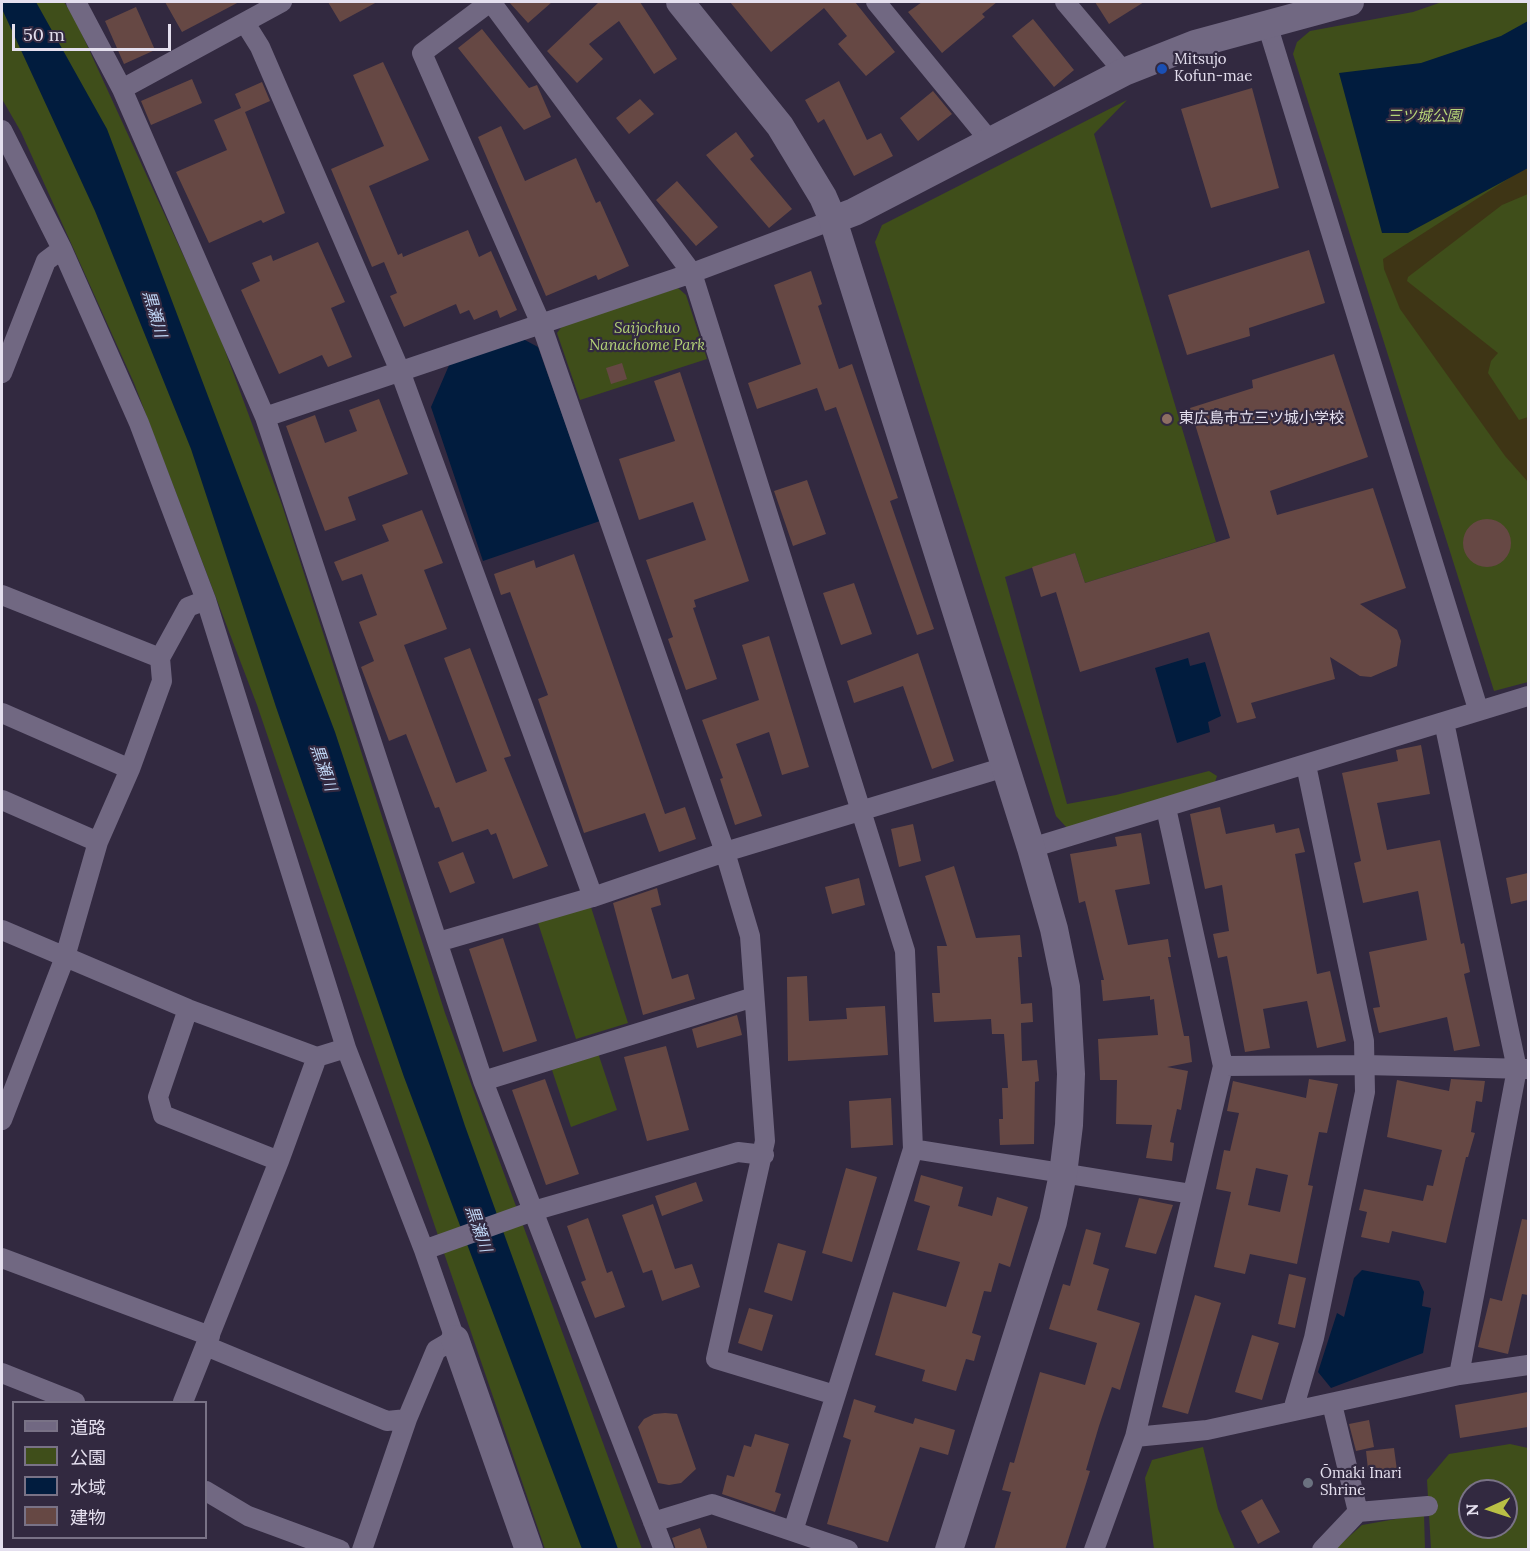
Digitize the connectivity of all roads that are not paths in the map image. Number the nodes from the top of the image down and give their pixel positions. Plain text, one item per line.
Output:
1 (76, 2) edge
2 (282, 2) edge
3 (490, 2) edge
4 (680, 2) edge
5 (876, 2) edge
6 (1065, 2) edge
7 (1350, 2) edge
8 (245, 23) junction
9 (1268, 24) junction
10 (1124, 72) junction
11 (122, 89) junction
12 (2, 130) edge
13 (990, 141) junction
14 (9, 155) edge
15 (833, 220) junction
16 (62, 249) junction
17 (692, 273) junction
18 (541, 324) junction
19 (400, 371) junction
20 (2, 373) edge
21 (265, 417) junction
22 (2, 595) edge
23 (206, 600) junction
24 (160, 658) junction
25 (1528, 696) edge
26 (1478, 709) junction
27 (2, 713) edge
28 (1444, 722) junction
29 (1306, 765) junction
30 (1005, 766) junction
31 (130, 769) junction
32 (2, 800) edge
33 (1166, 808) junction
34 (861, 812) junction
35 (98, 842) junction
36 (1031, 848) junction
37 (725, 852) junction
38 (593, 897) junction
39 (2, 930) edge
40 (438, 942) junction
41 (65, 957) junction
42 (754, 997) junction
43 (188, 1009) junction
44 (346, 1048) junction
45 (316, 1057) junction
46 (1365, 1065) junction
47 (1223, 1066) junction
48 (1523, 1069) edge
49 (483, 1081) junction
50 (2, 1120) edge
51 (913, 1149) junction
52 (764, 1155) junction
53 (279, 1161) junction
54 (1063, 1174) junction
55 (1192, 1194) junction
56 (530, 1212) junction
57 (429, 1248) junction
58 (2, 1258) edge
59 (455, 1339) junction
60 (208, 1341) junction
61 (1528, 1365) edge
62 (2, 1373) edge
63 (1459, 1375) junction
64 (835, 1395) junction
65 (72, 1401) edge
66 (183, 1401) edge
67 (1332, 1404) junction
68 (1293, 1410) junction
69 (407, 1419) junction
70 (1135, 1437) junction
71 (207, 1492) edge
72 (1428, 1506) dead end
73 (1358, 1512) junction
74 (653, 1522) junction
75 (793, 1531) junction
76 (340, 1550) edge
77 (362, 1550) edge
78 (529, 1550) edge
79 (664, 1550) edge
80 (848, 1550) edge
81 (949, 1550) edge
82 (1094, 1550) edge
83 (1322, 1550) edge

1 - 11 street
2 - 8 street
3 - 17 street
3 - 18 street
4 - 15 street
5 - 13 street
6 - 10 street
7 - 9 street
8 - 11 street
8 - 19 street
9 - 10 street
9 - 26 street
10 - 13 street
11 - 21 street
12 - 14 street
13 - 15 street
14 - 16 street
15 - 17 street
15 - 30 street
16 - 20 street
16 - 23 street
17 - 18 street
17 - 34 street
18 - 19 street
18 - 37 street
19 - 21 street
19 - 38 street
21 - 40 street
22 - 24 street
23 - 24 street
23 - 44 street
24 - 31 street
25 - 26 street
26 - 28 street
27 - 31 street
28 - 29 street
28 - 48 street
29 - 33 street
29 - 46 street
30 - 34 street
30 - 36 street
31 - 35 street
32 - 35 street
33 - 36 street
33 - 47 street
34 - 37 street
34 - 51 street
35 - 41 street
36 - 54 street
37 - 38 street
37 - 42 street
38 - 40 street
39 - 41 street
40 - 49 street
41 - 43 street
41 - 50 street
42 - 49 street
42 - 52 street
43 - 45 street
43 - 53 street
44 - 45 street
44 - 57 street
45 - 53 street
46 - 47 street
46 - 48 street
46 - 68 street
47 - 55 street
48 - 63 street
49 - 56 street
51 - 54 street
51 - 64 street
52 - 56 street
52 - 64 street
53 - 60 street
54 - 55 street
54 - 81 street
55 - 70 street
56 - 57 street
56 - 74 street
57 - 59 street
58 - 60 street
59 - 69 street
59 - 78 street
60 - 66 street
60 - 69 street
61 - 63 street
62 - 65 street
63 - 67 street
64 - 75 street
67 - 68 street
67 - 73 street
68 - 70 street
69 - 77 street
70 - 82 street
71 - 76 street
72 - 73 street
73 - 83 street
74 - 75 street
74 - 79 street
75 - 80 street

